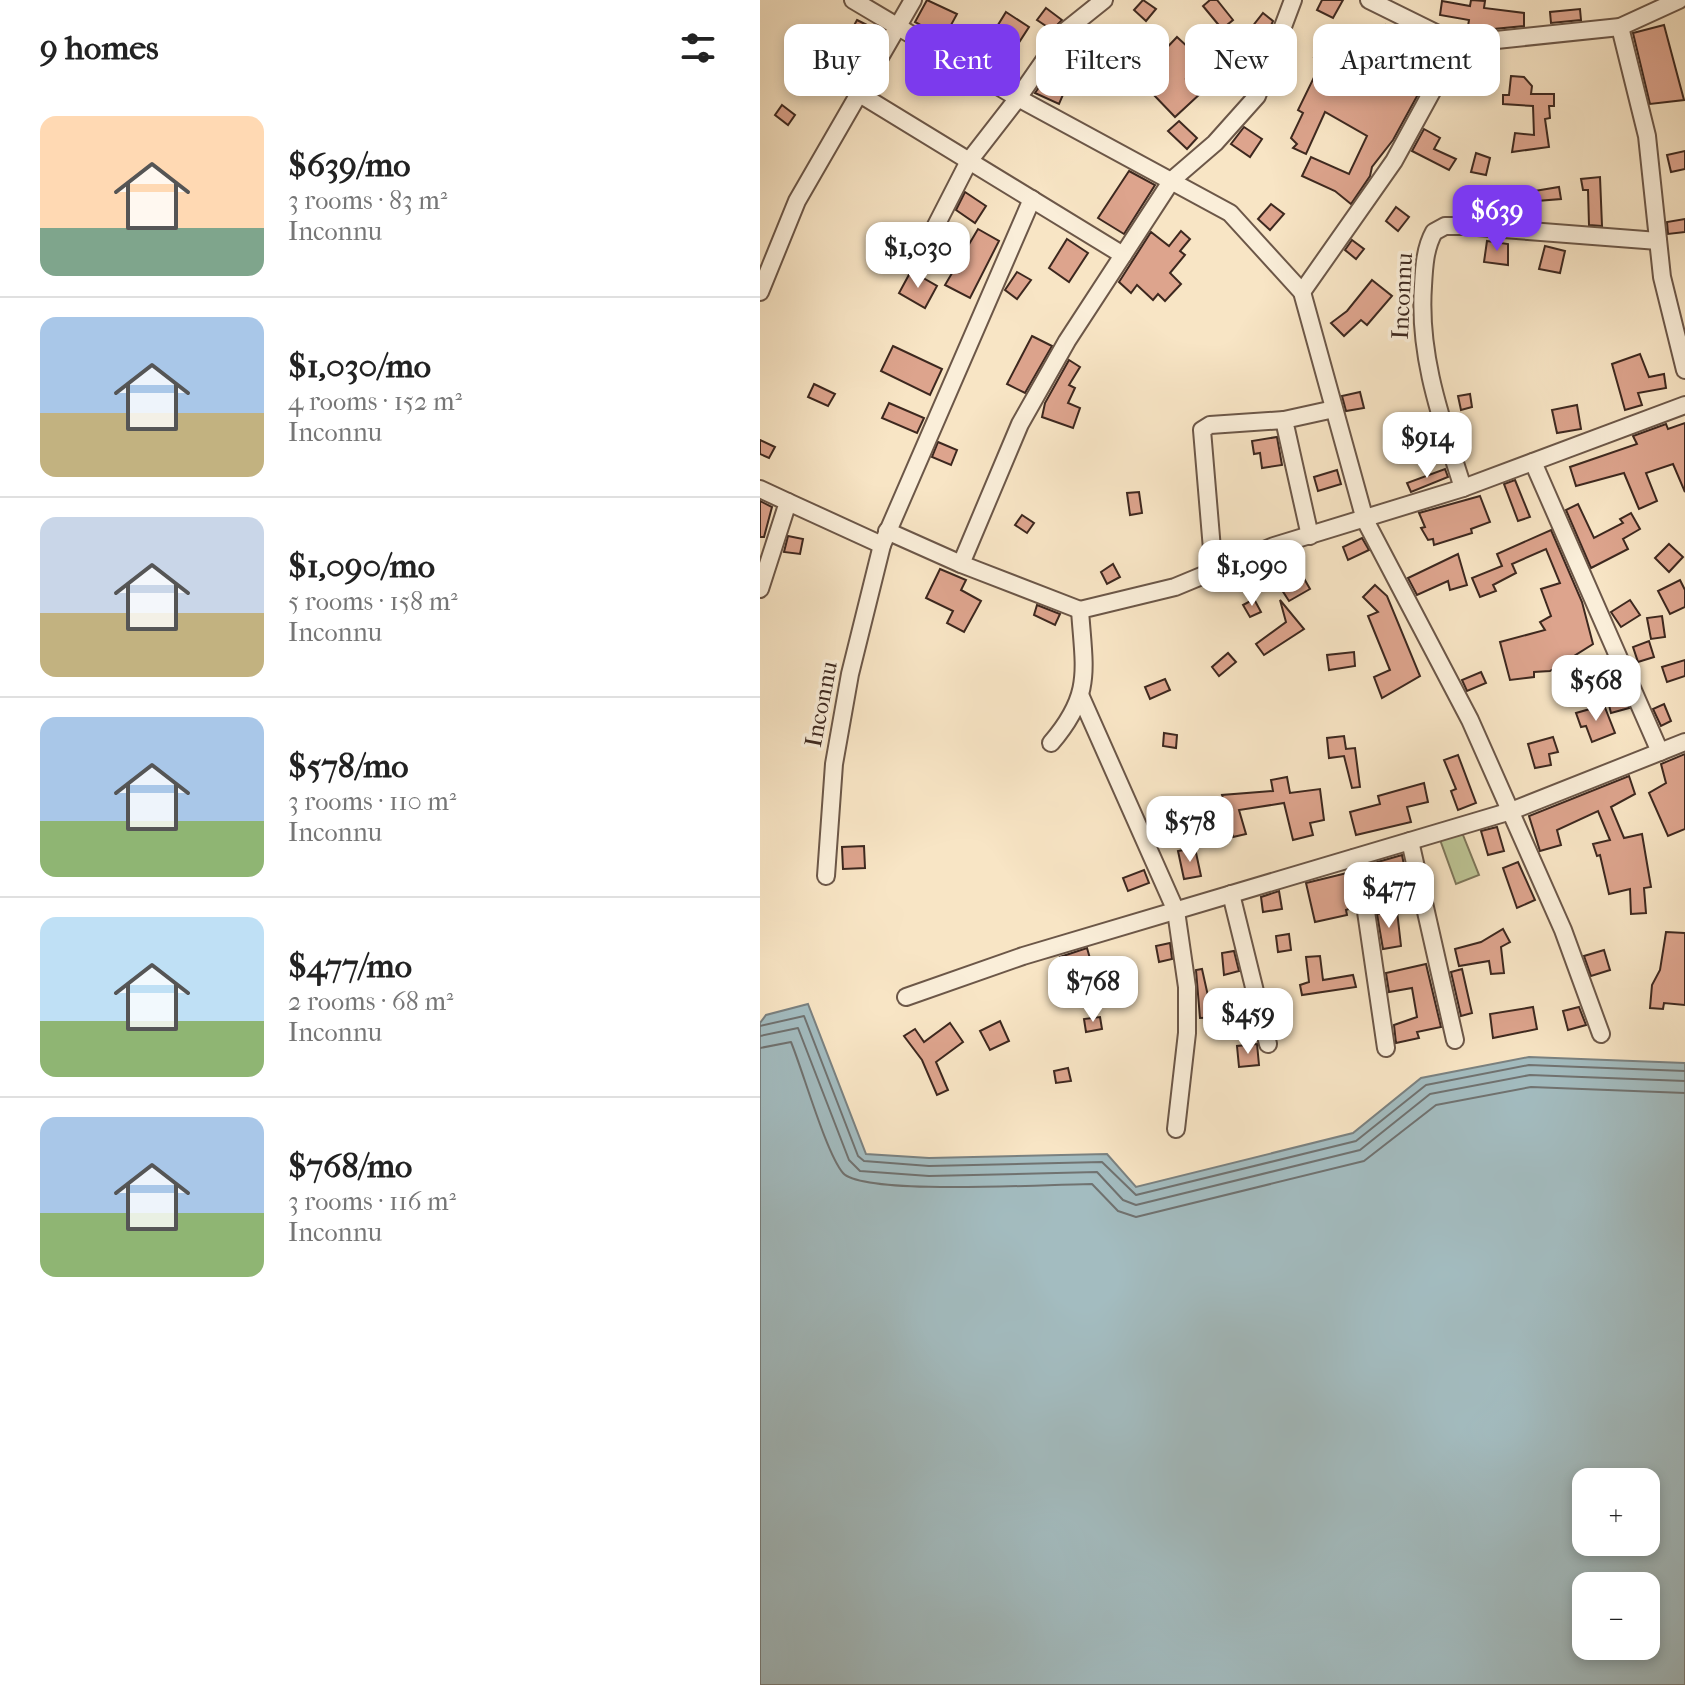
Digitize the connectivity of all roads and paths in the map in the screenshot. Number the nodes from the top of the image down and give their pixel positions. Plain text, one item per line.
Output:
1 (853, 0) edge
2 (913, 0) edge
3 (1104, 0) edge
4 (1293, 0) edge
5 (1369, 0) edge
6 (1679, 0) edge
7 (1418, 24) edge
8 (899, 25) junction
9 (1620, 27) junction
10 (1500, 40) edge
11 (889, 42) edge
12 (856, 96) edge
13 (863, 96) edge
14 (1430, 96) edge
15 (1018, 98) junction
16 (969, 161) junction
17 (1172, 180) junction
18 (1032, 199) junction
19 (1658, 241) junction
20 (925, 247) dead end
21 (1123, 255) junction
22 (760, 292) edge
23 (1302, 292) junction
24 (1685, 370) edge
25 (1685, 405) edge
26 (1334, 409) junction
27 (1284, 420) junction
28 (1533, 462) junction
29 (1463, 488) junction
30 (760, 489) edge
31 (788, 502) junction
32 (1365, 520) junction
33 (1310, 536) junction
34 (884, 538) junction
35 (961, 564) junction
36 (1214, 573) junction
37 (760, 589) edge
38 (1080, 610) junction
39 (1081, 697) junction
40 (1685, 742) edge
41 (1051, 743) dead end
42 (1660, 752) junction
43 (1511, 811) junction
44 (1410, 841) junction
45 (1354, 858) junction
46 (826, 876) dead end
47 (1231, 894) junction
48 (1176, 911) junction
49 (906, 997) dead end
50 (1601, 1034) dead end
51 (1455, 1040) dead end
52 (1268, 1044) dead end
53 (1386, 1048) dead end
54 (1176, 1129) dead end

1 - 8 street
2 - 8 street
3 - 15 street
4 - 17 street
5 - 7 street
6 - 9 street
8 - 11 street
8 - 15 street
9 - 10 street
9 - 19 street
12 - 22 street
13 - 16 street
14 - 23 street
15 - 16 street
15 - 17 street
16 - 18 street
16 - 20 street
17 - 21 street
17 - 23 street
18 - 21 street
18 - 34 street, Inconnu
19 - 24 street
19 - 29 street, Inconnu
21 - 35 street
23 - 26 street
25 - 28 street
26 - 27 street
26 - 32 street
27 - 33 street
27 - 36 street
28 - 29 street
28 - 42 street
29 - 32 street
30 - 31 street
31 - 34 street
31 - 37 street
32 - 33 street
32 - 43 street
33 - 36 street
34 - 35 street
34 - 46 street, Inconnu
35 - 38 street
36 - 38 street
38 - 39 street
39 - 41 street
39 - 48 street
40 - 42 street
42 - 43 street
43 - 44 street
43 - 50 street
44 - 45 street
44 - 51 street
45 - 47 street
45 - 53 street
47 - 48 street
47 - 52 street
48 - 49 street
48 - 54 street

